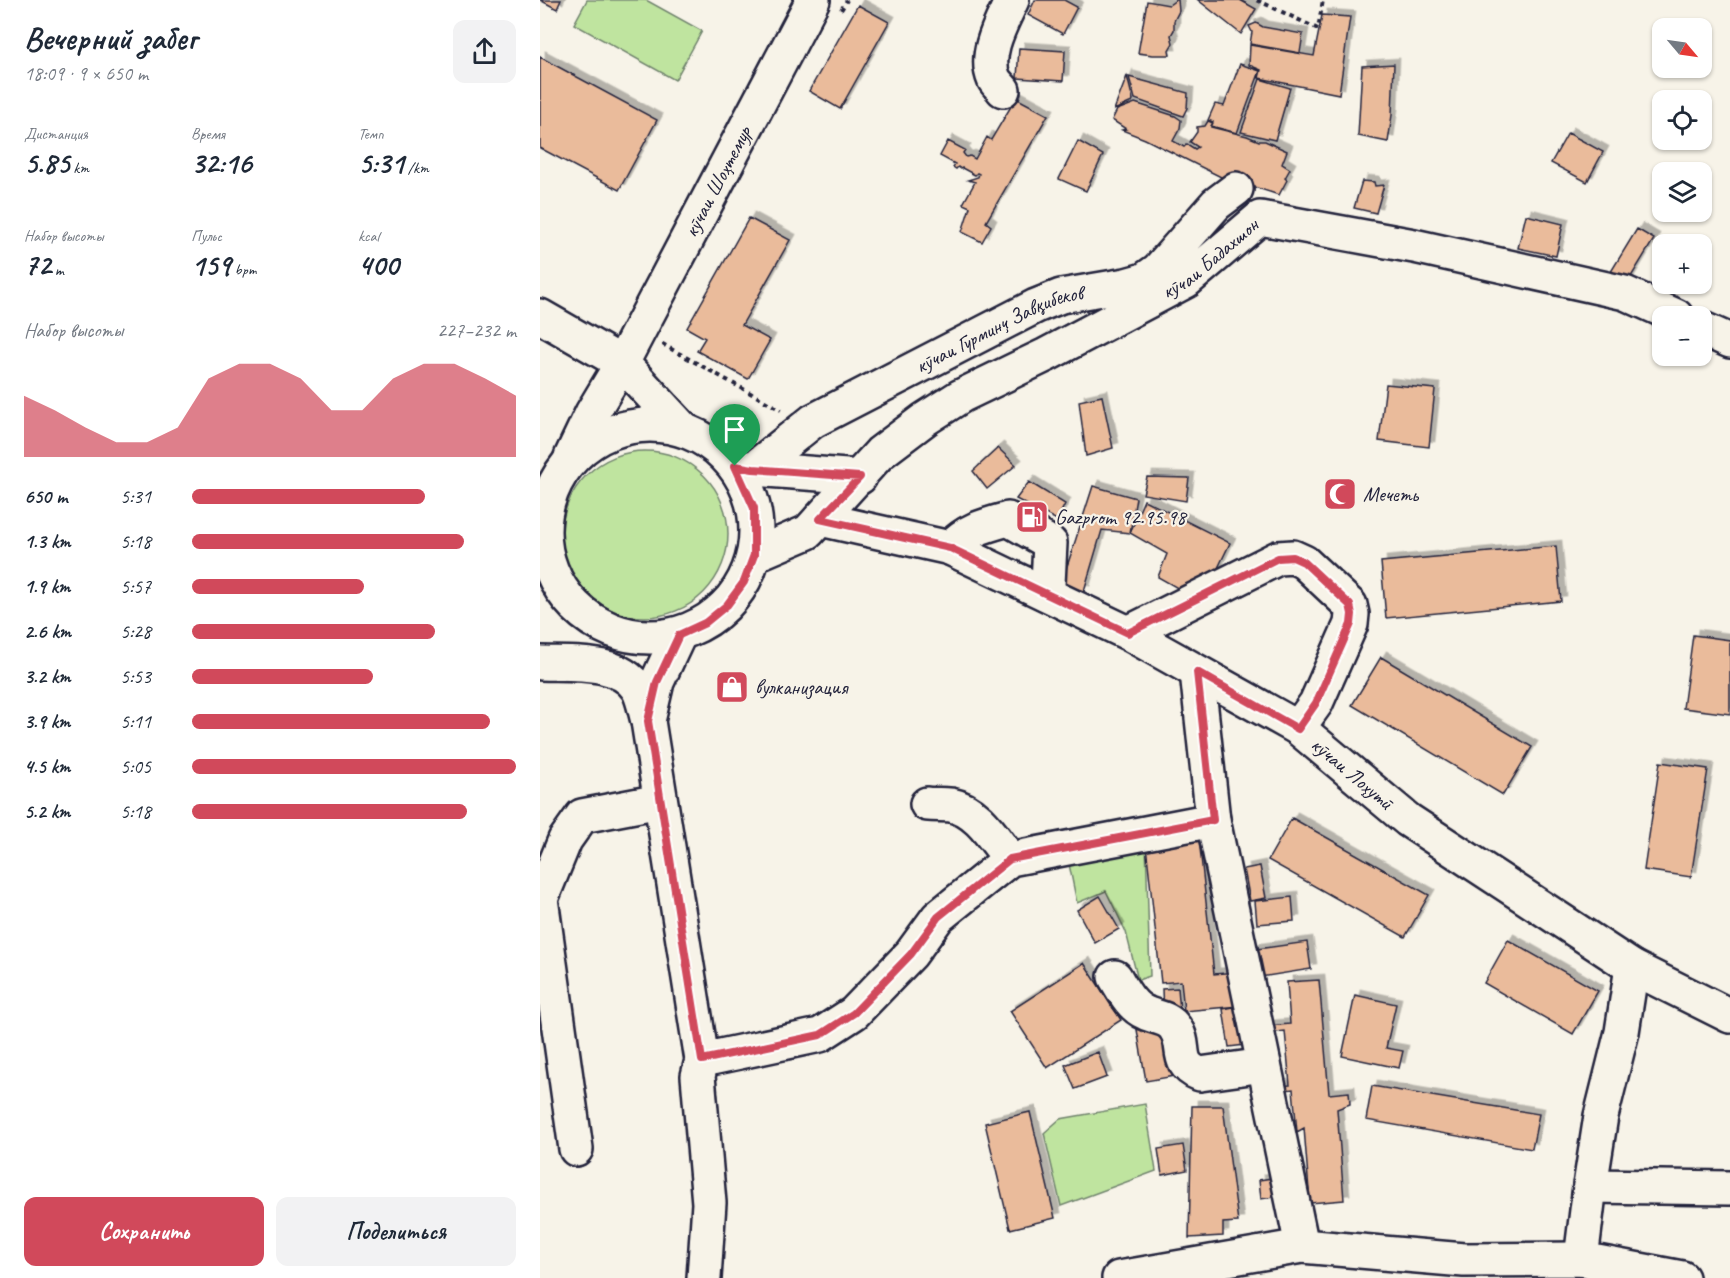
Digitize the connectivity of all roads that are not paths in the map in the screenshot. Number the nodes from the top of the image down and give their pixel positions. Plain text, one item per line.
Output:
1 (1012, 0) edge
2 (827, 5) edge
3 (1003, 90) dead end
4 (1236, 189) dead end
5 (1654, 306) edge
6 (540, 316) edge
7 (1712, 333) edge
8 (1730, 341) edge
9 (622, 363) junction
10 (683, 429) junction
11 (569, 461) junction
12 (870, 465) junction
13 (744, 468) junction
14 (543, 509) edge
15 (820, 519) junction
16 (950, 548) junction
17 (754, 555) junction
18 (1045, 593) junction
19 (1128, 633) junction
20 (679, 635) junction
21 (632, 638) junction
22 (540, 663) edge
23 (1197, 672) junction
24 (648, 721) junction
25 (1298, 729) junction
26 (660, 801) junction
27 (927, 804) dead end
28 (1213, 820) junction
29 (1010, 859) junction
30 (1632, 967) junction
31 (1115, 977) dead end
32 (1730, 1016) edge
33 (702, 1060) junction
34 (1264, 1065) junction
35 (576, 1149) dead end
36 (1590, 1186) junction
37 (1730, 1188) edge
38 (1302, 1246) junction
39 (1581, 1259) junction
40 (704, 1278) edge
41 (1119, 1278) edge
42 (1682, 1278) edge

1 - 3 street
2 - 9 street, кӯчаи Шоҳтемур
4 - 13 street, кӯчаи Гурминҷ Завқибеков
5 - 12 street, кӯчаи Бадахшон
6 - 9 street
7 - 8 street
9 - 10 street
9 - 11 street, кӯчаи Шоҳтемур
10 - 11 street
10 - 13 street
11 - 14 street
12 - 13 street
12 - 15 street, кӯчаи Бадахшон
13 - 17 street
14 - 21 street
15 - 16 street, кӯчаи Лоҳутӣ
15 - 17 street, кӯчаи Бадахшон
16 - 18 street, кӯчаи Лоҳутӣ
16 - 18 street
17 - 20 street
18 - 19 street, кӯчаи Лоҳутӣ
19 - 23 street, кӯчаи Лоҳутӣ
19 - 25 street
20 - 21 street
20 - 24 street
21 - 22 street
22 - 24 street
23 - 25 street, кӯчаи Лоҳутӣ
23 - 28 street
24 - 26 street
25 - 30 street, кӯчаи Лоҳутӣ
26 - 33 street
26 - 35 street
27 - 29 street
28 - 29 street
28 - 34 street
29 - 33 street
30 - 32 street, кӯчаи Лоҳутӣ
30 - 36 street
31 - 34 street
33 - 40 street
34 - 38 street
36 - 37 street
36 - 39 street
38 - 39 street
38 - 41 street
39 - 42 street

